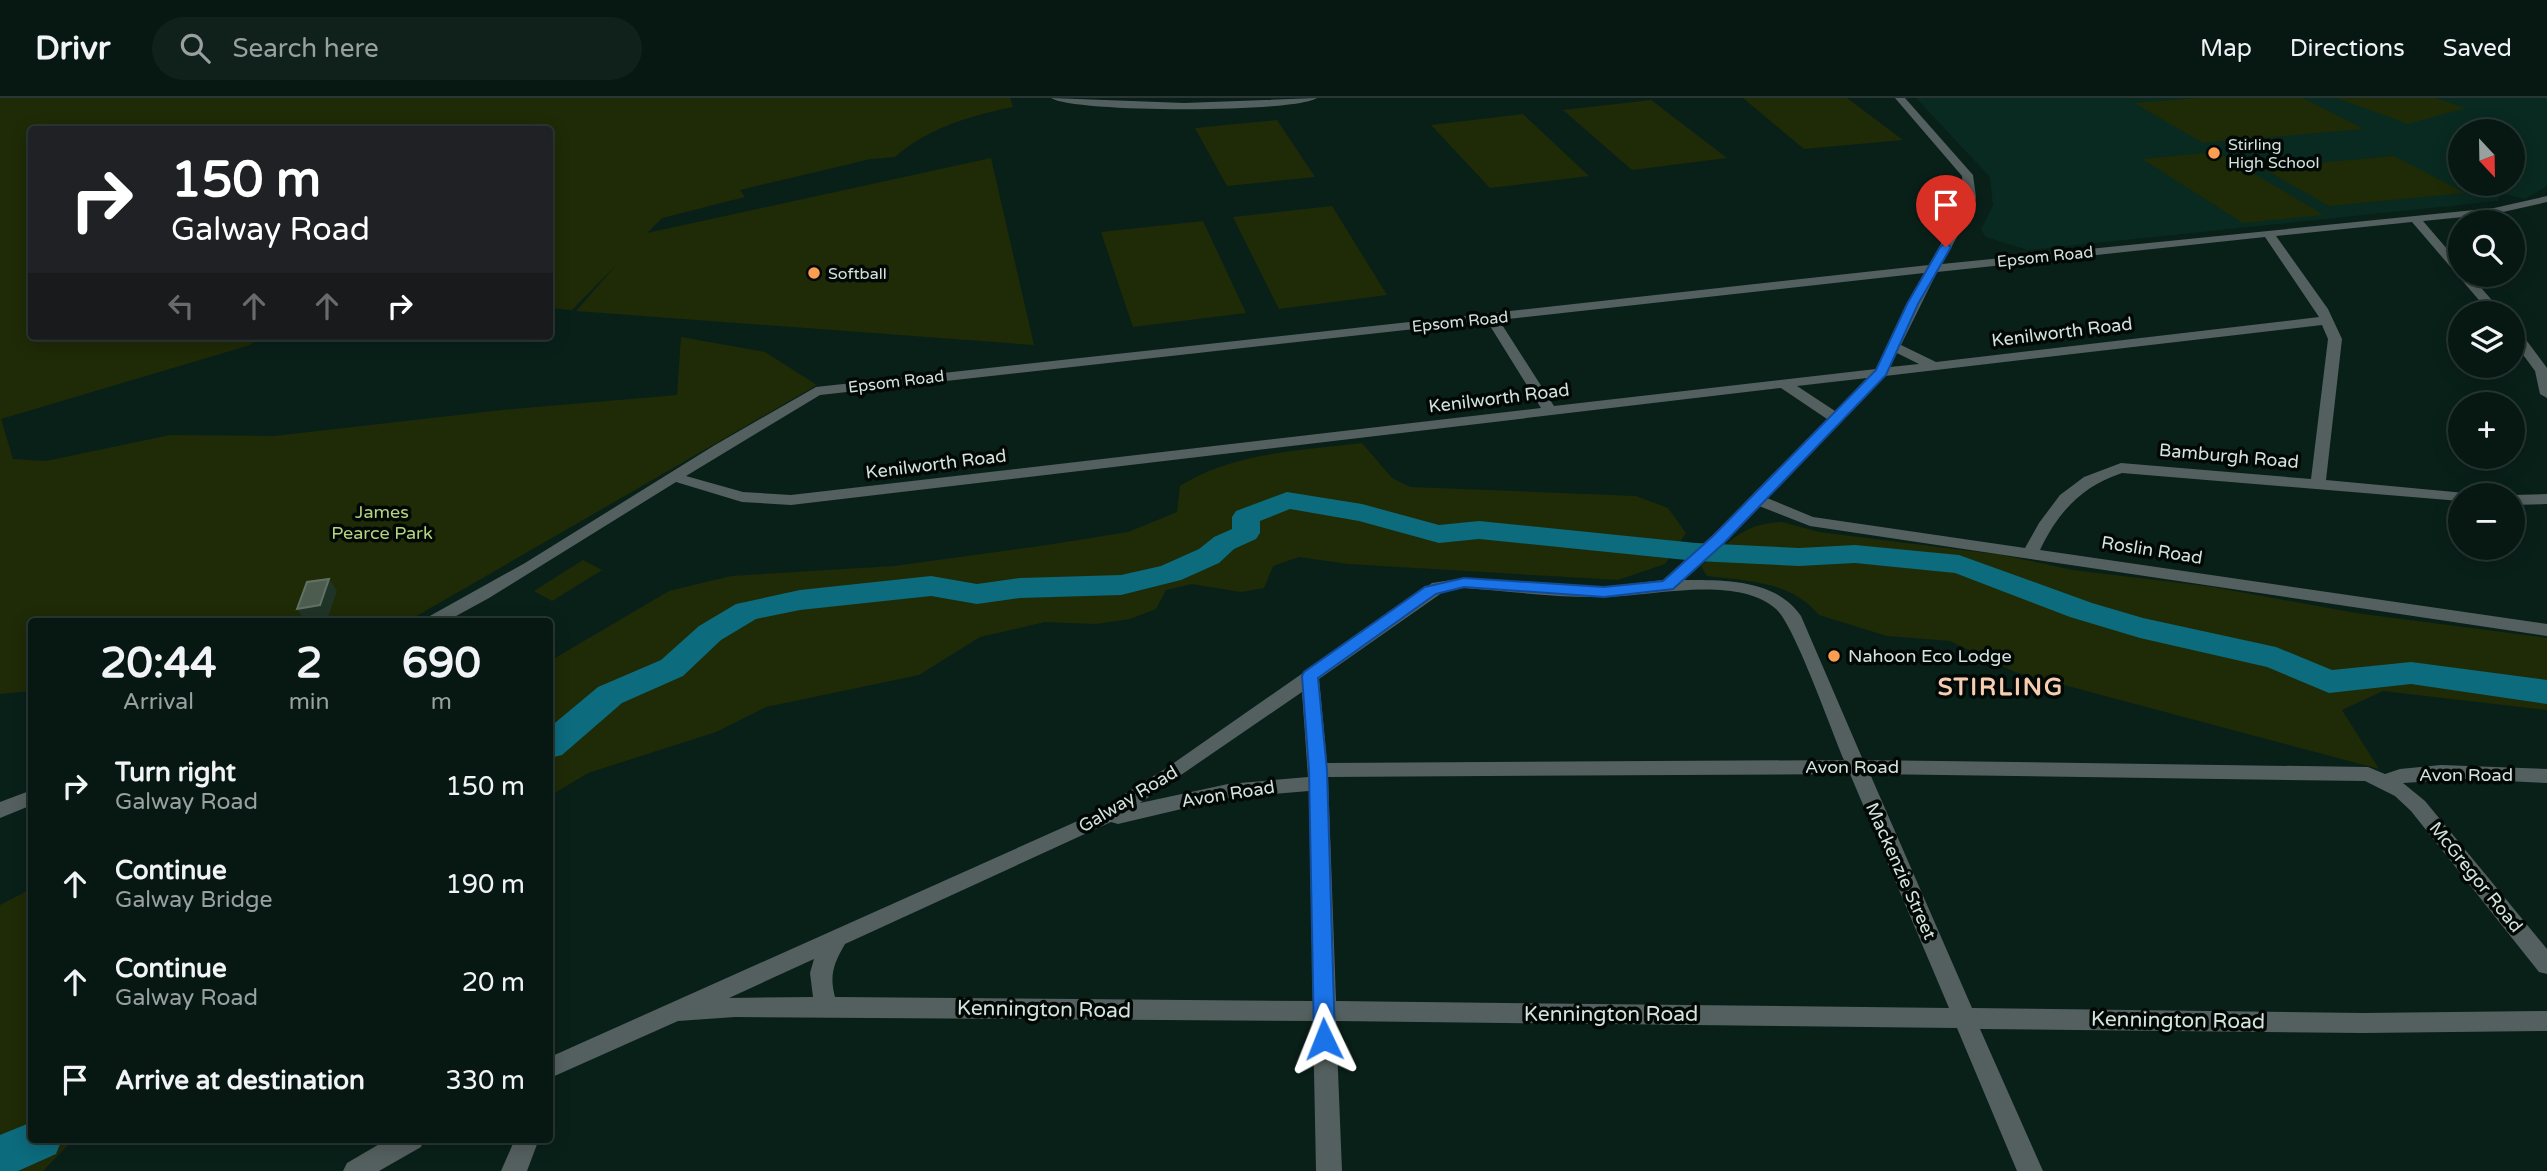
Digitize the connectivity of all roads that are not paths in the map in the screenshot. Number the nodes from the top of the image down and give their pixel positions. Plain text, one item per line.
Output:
1 (1059, 98) edge
2 (1312, 98) edge
3 (1900, 98) edge
4 (1089, 100) edge
5 (2547, 199) edge
6 (2534, 204) junction
7 (2547, 209) edge
8 (2415, 219) junction
9 (2268, 233) junction
10 (1946, 247) junction
11 (2448, 257) edge
12 (1990, 262) junction
13 (1933, 269) junction
14 (2474, 287) edge
15 (2486, 301) edge
16 (1491, 318) junction
17 (2328, 320) junction
18 (1894, 346) junction
19 (2525, 348) edge
20 (1937, 367) junction
21 (1881, 372) junction
22 (1782, 383) junction
23 (2547, 394) edge
24 (1550, 411) junction
25 (1836, 418) junction
26 (677, 478) junction
27 (2318, 483) junction
28 (2448, 495) edge
29 (1755, 499) junction
30 (2547, 499) edge
31 (2525, 500) edge
32 (2031, 552) junction
33 (1668, 585) junction
34 (439, 618) edge
35 (2547, 630) edge
36 (1310, 676) junction
37 (1856, 767) junction
38 (1318, 776) junction
39 (2547, 776) edge
40 (2394, 786) junction
41 (28, 799) edge
42 (0, 810) edge
43 (1098, 820) junction
44 (840, 937) junction
45 (2547, 965) edge
46 (828, 1008) junction
47 (676, 1012) junction
48 (1324, 1013) junction
49 (1965, 1016) junction
50 (2547, 1021) edge
51 (553, 1069) edge
52 (405, 1143) edge
53 (525, 1143) edge
54 (356, 1171) edge
55 (514, 1171) edge
56 (1329, 1171) edge
57 (2030, 1171) edge

1 - 4 street
2 - 4 street
3 - 10 street
5 - 6 street, Epsom Road
6 - 7 street
6 - 8 street, Epsom Road
8 - 9 street, Epsom Road
8 - 11 street
9 - 12 street, Epsom Road
9 - 17 street
10 - 12 street
10 - 13 street
12 - 13 street, Epsom Road
13 - 16 street, Epsom Road
13 - 18 street
14 - 15 street
16 - 24 street
16 - 26 street, Epsom Road
17 - 20 street, Kenilworth Road
17 - 27 street
18 - 20 street
18 - 21 street
19 - 23 street
20 - 21 street, Kenilworth Road
21 - 22 street, Kenilworth Road
21 - 25 street
22 - 24 street, Kenilworth Road
22 - 25 street
24 - 26 street, Kenilworth Road
25 - 29 street
26 - 34 street, Epsom Road
27 - 28 street, Bamburgh Road
27 - 32 street, Bamburgh Road
29 - 32 street, Roslin Road
29 - 33 street
30 - 31 street
32 - 35 street, Roslin Road
33 - 36 street, Galway Road
33 - 37 street, Mackenzie Street
36 - 38 street
36 - 43 street, Galway Road
37 - 38 street, Avon Road
37 - 40 street, Avon Road
37 - 49 street, Mackenzie Street
38 - 43 street, Avon Road
38 - 48 street
39 - 40 street, Avon Road
40 - 45 street, McGregor Road
41 - 42 street
43 - 44 street, Galway Road
44 - 46 street
44 - 47 street, Galway Road
46 - 47 street, Kennington Road
46 - 48 street, Kennington Road
47 - 51 street, Galway Road
48 - 49 street, Kennington Road
48 - 56 street
49 - 50 street, Kennington Road
49 - 57 street, Mackenzie Street
52 - 54 street
53 - 55 street

